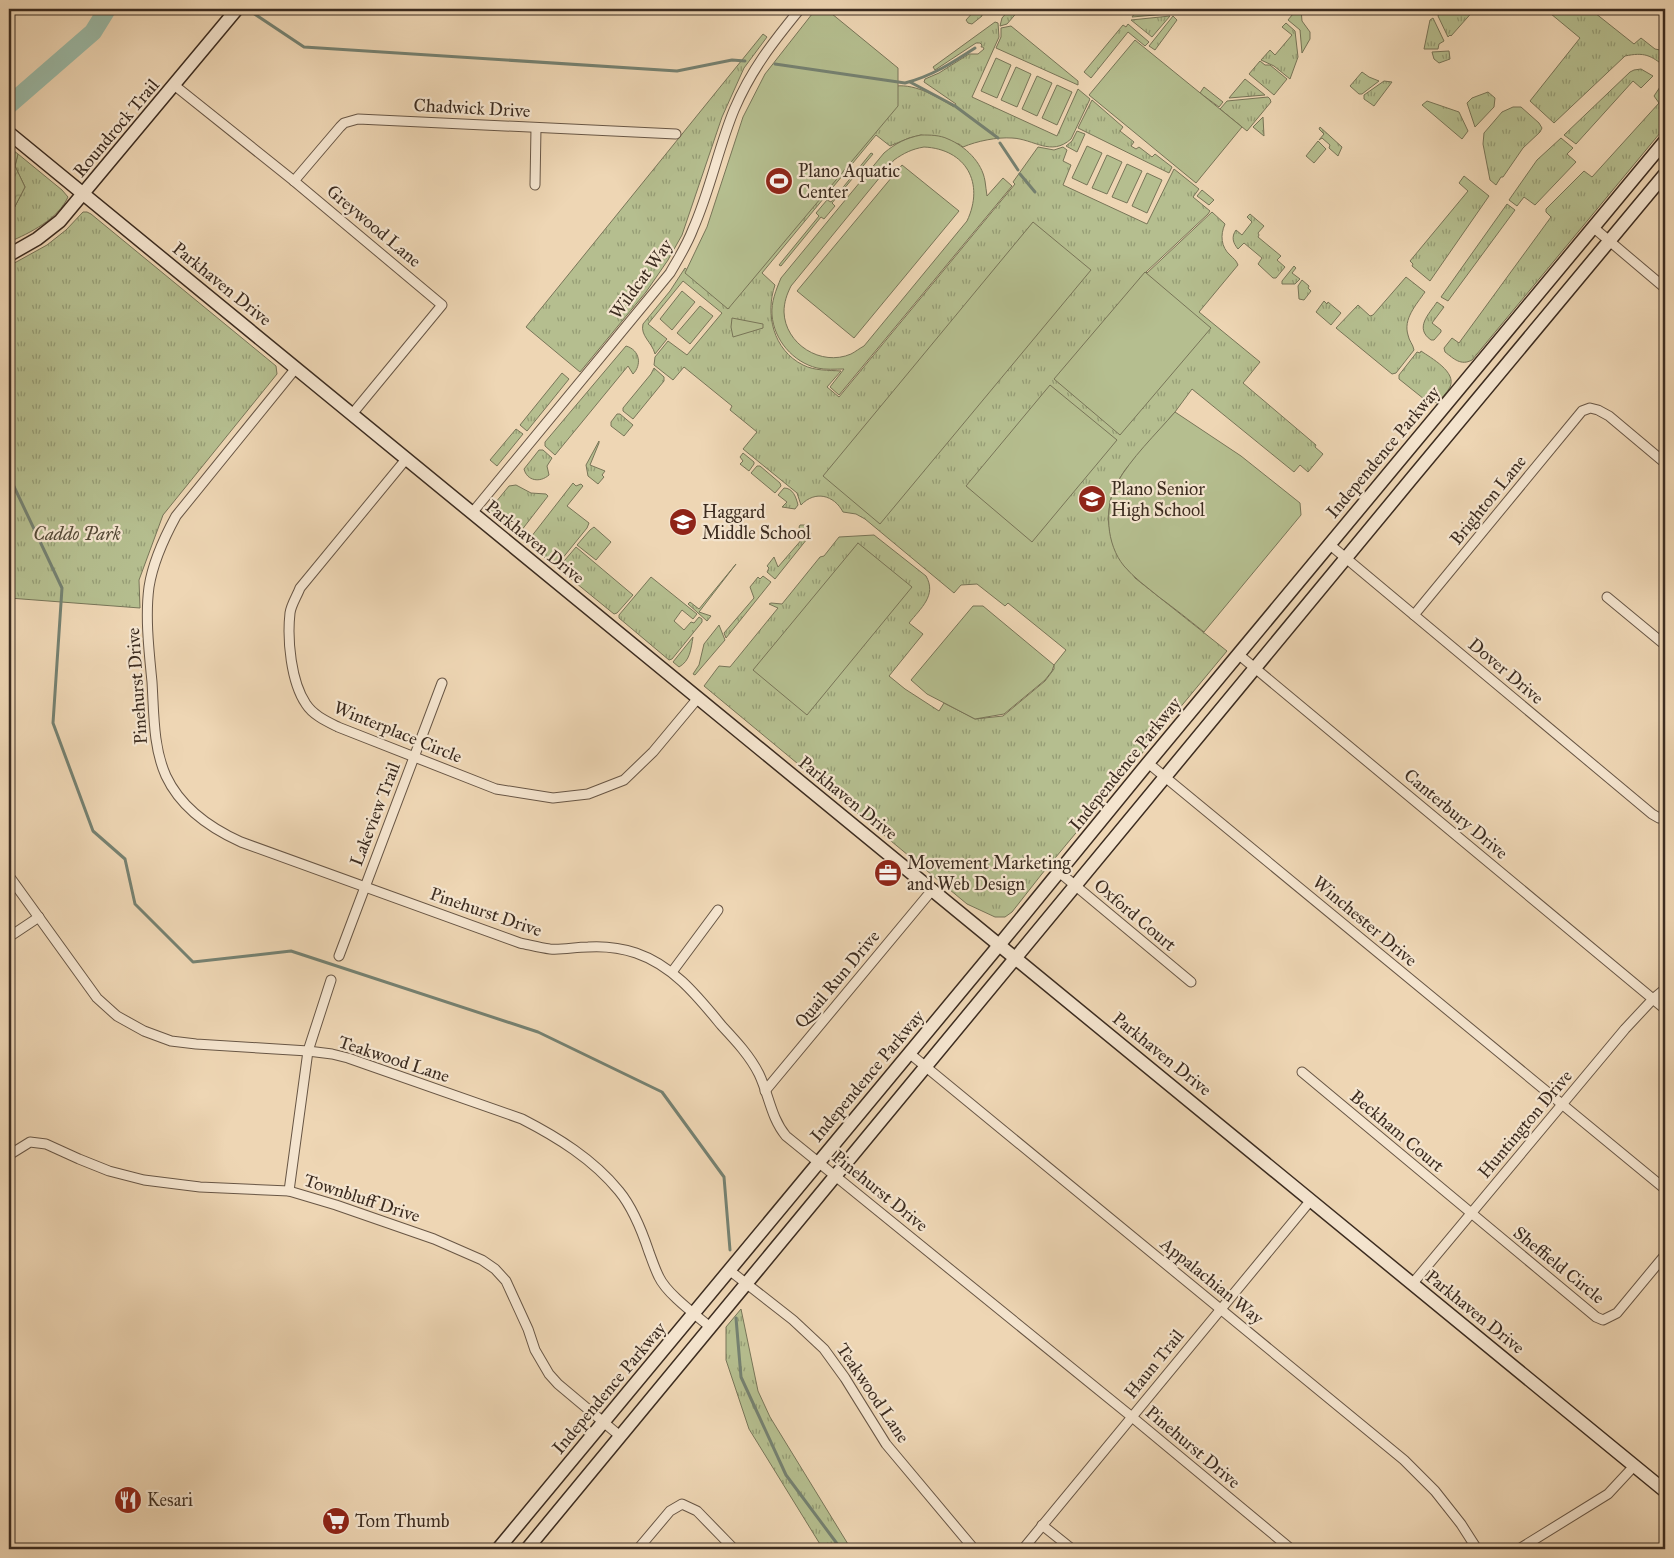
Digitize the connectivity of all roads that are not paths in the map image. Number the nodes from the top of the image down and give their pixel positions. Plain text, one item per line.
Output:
1 (236, 9) edge
2 (800, 9) edge
3 (174, 85) junction
4 (536, 128) junction
5 (9, 133) edge
6 (676, 134) dead end
7 (1665, 141) edge
8 (1665, 174) edge
9 (294, 181) junction
10 (535, 185) dead end
11 (84, 193) junction
12 (1594, 228) junction
13 (1610, 242) junction
14 (9, 255) edge
15 (1665, 288) edge
16 (296, 368) junction
17 (353, 413) junction
18 (407, 458) junction
19 (1665, 463) edge
20 (472, 513) junction
21 (1329, 544) junction
22 (1346, 559) junction
23 (1607, 598) dead end
24 (1414, 616) junction
25 (1665, 645) edge
26 (1238, 654) junction
27 (1256, 669) junction
28 (442, 683) dead end
29 (698, 698) junction
30 (415, 756) junction
31 (1148, 763) junction
32 (1165, 777) junction
33 (1665, 819) edge
34 (1059, 872) junction
35 (9, 876) edge
36 (1075, 885) junction
37 (365, 887) junction
38 (933, 889) junction
39 (718, 910) dead end
40 (39, 918) junction
41 (9, 937) edge
42 (1000, 944) junction
43 (339, 956) dead end
44 (1016, 958) junction
45 (672, 972) junction
46 (330, 980) dead end
47 (1191, 982) dead end
48 (1665, 989) edge
49 (1653, 999) junction
50 (1665, 1009) edge
51 (308, 1051) junction
52 (909, 1053) junction
53 (926, 1066) junction
54 (1302, 1072) dead end
55 (766, 1091) junction
56 (1562, 1105) junction
57 (9, 1155) edge
58 (819, 1162) junction
59 (836, 1176) junction
60 (1665, 1189) edge
61 (288, 1191) junction
62 (1311, 1200) junction
63 (1471, 1214) junction
64 (1665, 1255) edge
65 (730, 1270) junction
66 (746, 1283) junction
67 (1413, 1283) junction
68 (1220, 1309) junction
69 (694, 1313) junction
70 (710, 1327) junction
71 (1132, 1417) junction
72 (603, 1422) junction
73 (620, 1436) junction
74 (1635, 1465) junction
75 (1665, 1490) edge
76 (1042, 1525) junction
77 (498, 1549) edge
78 (527, 1549) edge
79 (638, 1549) edge
80 (734, 1549) edge
81 (974, 1549) edge
82 (1023, 1549) edge
83 (1072, 1549) edge
84 (1291, 1549) edge
85 (1477, 1549) edge
86 (1520, 1549) edge

1 - 3 main road, Roundrock Trail
2 - 20 street, Wildcat Way
3 - 9 street, Greywood Lane
3 - 11 main road, Roundrock Trail
4 - 6 street, Chadwick Drive
4 - 9 street, Chadwick Drive
4 - 10 street
5 - 11 main road, Parkhaven Drive
7 - 12 main road, Independence Parkway
8 - 13 main road
9 - 17 street, Greywood Lane
11 - 14 main road, Roundrock Trail
11 - 16 main road, Parkhaven Drive
12 - 13 street
12 - 21 main road, Independence Parkway
13 - 15 street
13 - 22 main road
16 - 17 main road, Parkhaven Drive
16 - 37 street, Pinehurst Drive
17 - 18 main road, Parkhaven Drive
18 - 20 main road, Parkhaven Drive
18 - 30 street, Winterplace Circle
19 - 24 street, Brighton Lane
20 - 29 main road, Parkhaven Drive
21 - 22 street, Dover Drive
21 - 26 main road, Independence Parkway
22 - 24 street, Dover Drive
22 - 27 main road
23 - 25 street
24 - 33 street, Dover Drive
26 - 27 street, Canterbury Drive
26 - 31 main road, Independence Parkway
27 - 32 main road
27 - 49 street, Canterbury Drive
28 - 30 street, Lakeview Trail
29 - 30 street, Winterplace Circle
29 - 38 main road, Parkhaven Drive
30 - 37 street, Lakeview Trail
31 - 32 street, Winchester Drive
31 - 34 main road, Independence Parkway
32 - 36 main road
32 - 56 street, Winchester Drive
34 - 36 street, Oxford Court
34 - 42 main road, Independence Parkway
35 - 40 street, Teakwood Lane
36 - 44 main road
36 - 47 street, Oxford Court
37 - 43 street, Lakeview Trail
37 - 45 street, Pinehurst Drive
38 - 42 main road, Parkhaven Drive
38 - 55 street, Quail Run Drive
39 - 45 street
40 - 41 street
40 - 51 street, Teakwood Lane
42 - 44 main road, Parkhaven Drive
42 - 52 main road, Independence Parkway
44 - 53 main road
44 - 62 main road, Parkhaven Drive
45 - 55 street, Pinehurst Drive
46 - 51 street
48 - 49 street, Huntington Drive
49 - 50 street, Canterbury Drive
49 - 56 street, Huntington Drive
51 - 61 street
51 - 69 street, Teakwood Lane
52 - 53 street, Appalachian Way
52 - 58 main road, Independence Parkway
53 - 59 main road
53 - 68 street, Appalachian Way
54 - 63 street, Beckham Court
55 - 58 street, Pinehurst Drive
56 - 60 street
56 - 63 street, Huntington Drive
57 - 61 street, Townbluff Drive
58 - 59 street, Pinehurst Drive
58 - 65 main road, Independence Parkway
59 - 66 main road
59 - 71 street, Pinehurst Drive
61 - 72 street, Townbluff Drive
62 - 67 main road, Parkhaven Drive
62 - 68 street, Haun Trail
63 - 64 street, Sheffield Circle
63 - 67 street, Huntington Drive
65 - 66 street, Teakwood Lane
65 - 69 main road, Independence Parkway
66 - 70 main road
66 - 81 street, Teakwood Lane
67 - 74 main road, Parkhaven Drive
68 - 71 street, Haun Trail
68 - 85 street, Appalachian Way
69 - 70 street, Teakwood Lane
69 - 72 main road, Independence Parkway
70 - 73 main road
71 - 76 street, Haun Trail
71 - 84 street, Pinehurst Drive
72 - 73 street, Townbluff Drive
72 - 77 main road, Independence Parkway
73 - 78 main road
74 - 75 main road, Parkhaven Drive
74 - 86 street
76 - 82 street, Haun Trail
76 - 83 street
79 - 80 street

